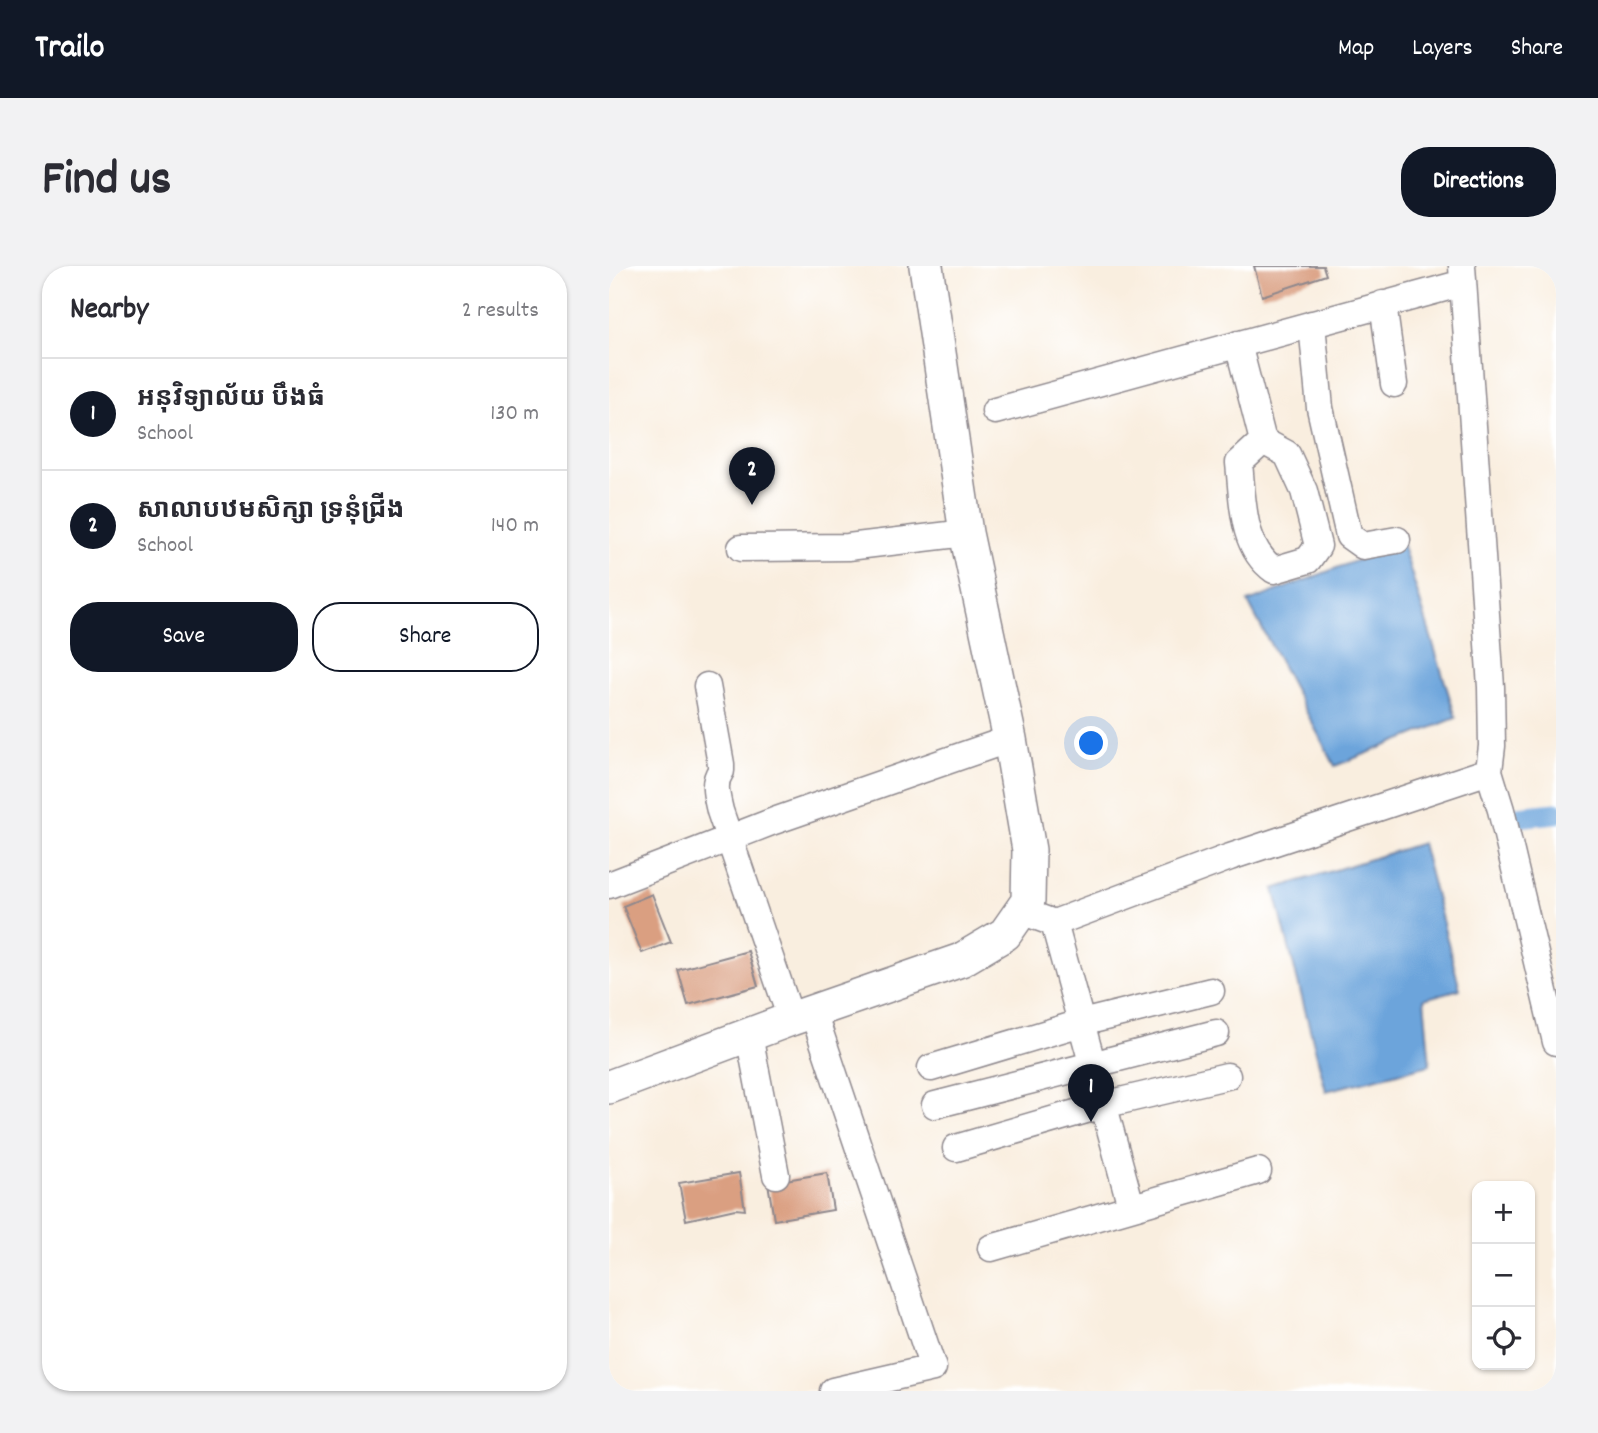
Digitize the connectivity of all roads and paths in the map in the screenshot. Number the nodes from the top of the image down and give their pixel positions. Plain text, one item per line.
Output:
1 (926, 266) edge
2 (1463, 274) edge
3 (1383, 304) junction
4 (1312, 324) junction
5 (1238, 344) junction
6 (1394, 384) dead end
7 (995, 411) dead end
8 (1263, 441) dead end
9 (967, 533) junction
10 (1397, 540) dead end
11 (741, 548) dead end
12 (707, 686) dead end
13 (1010, 739) junction
14 (1489, 771) junction
15 (728, 839) junction
16 (609, 885) edge
17 (1021, 911) junction
18 (1054, 923) junction
19 (1211, 991) dead end
20 (802, 1015) junction
21 (1080, 1023) junction
22 (1216, 1033) dead end
23 (749, 1035) junction
24 (1556, 1042) edge
25 (1092, 1065) junction
26 (931, 1068) dead end
27 (1227, 1076) dead end
28 (609, 1087) edge
29 (935, 1104) dead end
30 (1103, 1105) junction
31 (956, 1148) dead end
32 (1258, 1171) dead end
33 (776, 1175) dead end
34 (1131, 1206) junction
35 (991, 1248) dead end
36 (937, 1380) edge
37 (833, 1391) edge

1 - 9 main road
2 - 3 street
2 - 14 street
3 - 4 street
3 - 6 street
4 - 5 street
4 - 10 street
5 - 7 street
5 - 8 street
9 - 11 street
9 - 13 main road
12 - 15 street
13 - 15 street
13 - 17 main road
14 - 18 street
14 - 24 street
15 - 16 street
15 - 20 street
17 - 18 street
17 - 20 main road
18 - 21 street
19 - 21 street
20 - 23 main road
20 - 36 street
21 - 25 street
21 - 26 street
22 - 25 street
23 - 28 main road
23 - 33 street
25 - 29 street
25 - 30 street
27 - 30 street
30 - 31 street
30 - 34 street
32 - 34 street
34 - 35 street
36 - 37 street

